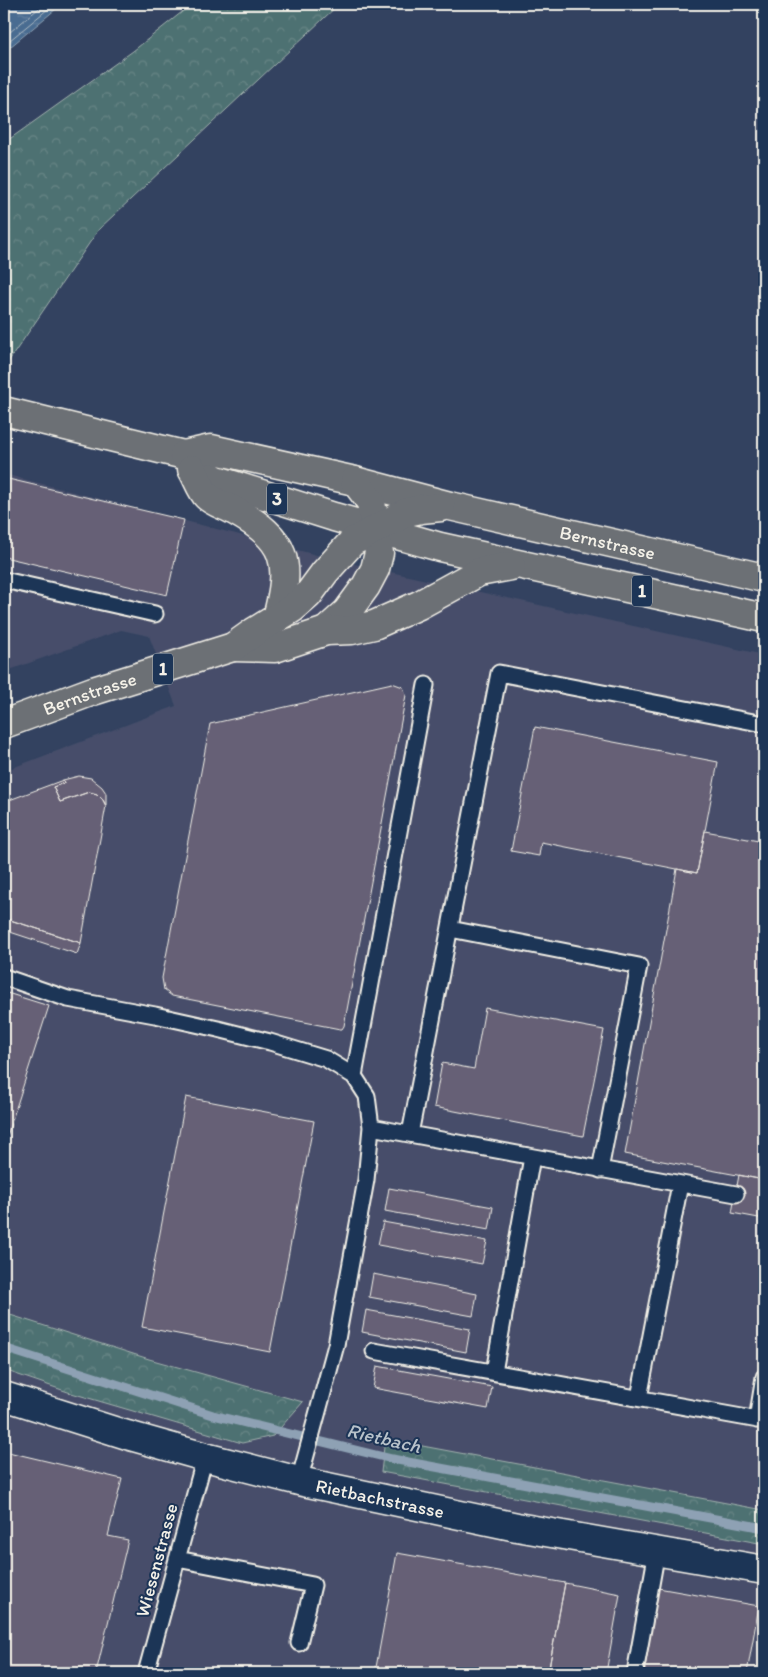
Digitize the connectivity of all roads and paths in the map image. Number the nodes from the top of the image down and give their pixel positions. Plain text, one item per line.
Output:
1 (4, 411) edge
2 (184, 455) junction
3 (355, 481) junction
4 (450, 506) junction
5 (376, 529) junction
6 (520, 564) junction
7 (764, 578) edge
8 (4, 580) edge
9 (155, 614) dead end
10 (277, 618) junction
11 (764, 618) edge
12 (326, 631) junction
13 (233, 647) junction
14 (426, 685) dead end
15 (4, 724) edge
16 (764, 724) edge
17 (450, 929) junction
18 (4, 977) edge
19 (354, 1076) junction
20 (371, 1127) junction
21 (410, 1134) junction
22 (532, 1157) junction
23 (600, 1170) junction
24 (680, 1184) junction
25 (736, 1194) dead end
26 (374, 1351) dead end
27 (494, 1372) junction
28 (764, 1376) edge
29 (4, 1396) edge
30 (639, 1398) junction
31 (761, 1420) edge
32 (205, 1457) junction
33 (299, 1481) junction
34 (657, 1551) junction
35 (177, 1560) junction
36 (764, 1570) edge
37 (300, 1643) dead end
38 (146, 1673) edge
39 (635, 1673) edge

1 - 2 main road, 3
2 - 3 main road, 3
2 - 5 main road, 3
2 - 10 main road
3 - 4 main road, Bernstrasse / 3
3 - 5 main road, Bernstrasse
4 - 5 main road, Bernstrasse / 1
4 - 7 main road, Bernstrasse / 1
5 - 6 main road, Bernstrasse / 1
5 - 10 main road, Bernstrasse / 1
5 - 12 main road, Bernstrasse
6 - 11 main road, Bernstrasse / 1
6 - 12 main road, Bernstrasse / 1
8 - 9 lane
10 - 13 main road, Bernstrasse / 1
12 - 13 main road, Bernstrasse
13 - 15 main road, Bernstrasse / 1
14 - 19 lane
16 - 17 lane
17 - 21 lane
17 - 23 lane
18 - 19 lane
19 - 20 lane
20 - 21 lane
20 - 33 lane
21 - 22 lane
22 - 23 lane
22 - 27 lane
23 - 24 lane
24 - 25 lane
24 - 30 lane
26 - 27 lane
27 - 30 lane
28 - 31 lane
29 - 32 street, Rietbachstrasse
30 - 31 lane
32 - 33 street, Rietbachstrasse
32 - 35 lane, Wiesenstrasse
33 - 34 street, Rietbachstrasse
34 - 36 street, Rietbachstrasse
34 - 39 lane
35 - 37 lane
35 - 38 lane, Wiesenstrasse

